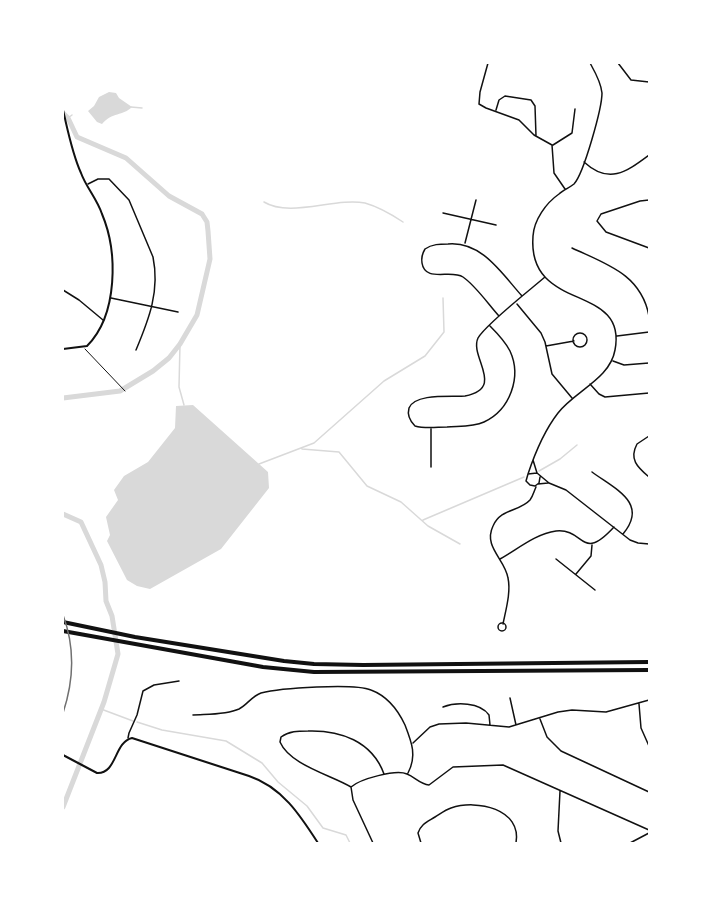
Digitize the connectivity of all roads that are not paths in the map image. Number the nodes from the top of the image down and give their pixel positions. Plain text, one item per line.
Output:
1 (488, 63) edge
2 (590, 63) edge
3 (618, 63) edge
4 (649, 82) edge
5 (575, 109) dead end
6 (63, 110) edge
7 (495, 111) junction
8 (536, 136) junction
9 (552, 145) junction
10 (649, 155) edge
11 (584, 162) junction
12 (87, 185) junction
13 (565, 189) junction
14 (476, 200) dead end
15 (649, 200) edge
16 (443, 213) dead end
17 (471, 220) junction
18 (496, 225) dead end
19 (465, 244) junction
20 (572, 248) dead end
21 (649, 248) edge
22 (545, 277) junction
23 (63, 290) edge
24 (522, 296) junction
25 (110, 298) junction
26 (516, 303) junction
27 (153, 308) junction
28 (178, 312) dead end
29 (649, 316) edge
30 (499, 317) junction
31 (104, 321) junction
32 (490, 326) junction
33 (649, 332) edge
34 (616, 336) junction
35 (574, 341) junction
36 (546, 346) junction
37 (84, 347) junction
38 (63, 349) edge
39 (136, 350) dead end
40 (612, 360) junction
41 (649, 363) edge
42 (590, 384) junction
43 (125, 391) dead end
44 (649, 393) edge
45 (572, 399) junction
46 (431, 428) junction
47 (649, 436) edge
48 (533, 459) junction
49 (431, 467) dead end
50 (592, 472) dead end
51 (537, 473) junction
52 (528, 474) junction
53 (540, 477) junction
54 (649, 477) edge
55 (549, 483) junction
56 (538, 485) junction
57 (532, 486) junction
58 (533, 494) junction
59 (614, 527) junction
60 (623, 534) junction
61 (592, 544) junction
62 (649, 544) edge
63 (649, 552) edge
64 (556, 559) dead end
65 (500, 560) junction
66 (576, 575) junction
67 (595, 590) dead end
68 (63, 622) edge
69 (503, 624) dead end
70 (63, 631) edge
71 (649, 662) edge
72 (649, 670) edge
73 (179, 681) dead end
74 (510, 698) dead end
75 (649, 700) edge
76 (639, 703) junction
77 (443, 707) dead end
78 (193, 715) dead end
79 (540, 718) junction
80 (490, 726) junction
81 (516, 726) junction
82 (128, 738) junction
83 (412, 744) junction
84 (649, 746) edge
85 (63, 755) edge
86 (408, 774) junction
87 (384, 775) junction
88 (351, 787) junction
89 (560, 790) junction
90 (649, 792) edge
91 (649, 832) edge
92 (318, 843) edge
93 (373, 843) edge
94 (421, 843) edge
95 (516, 843) edge
96 (561, 843) edge
97 (630, 843) edge

1 - 7 street
2 - 11 street
3 - 4 street
5 - 9 street
6 - 12 street
7 - 8 street
7 - 8 street
8 - 9 street
9 - 13 street
10 - 11 street
11 - 13 street
12 - 25 street
12 - 27 street
13 - 22 street
14 - 17 street
15 - 21 street
16 - 17 street
17 - 18 street
17 - 19 street
19 - 24 street
19 - 30 street
20 - 29 street
22 - 24 street
22 - 34 street
23 - 31 street
24 - 26 street
25 - 27 street
25 - 31 street
26 - 30 street
26 - 36 street
27 - 28 street
27 - 39 street
30 - 32 street
31 - 37 street
32 - 46 street
32 - 46 street
33 - 34 street
34 - 40 street
35 - 35 street
35 - 36 street
36 - 45 street
37 - 38 street
37 - 43 lane
40 - 41 street
40 - 42 street
42 - 44 street
42 - 45 street
45 - 48 street
46 - 49 street
47 - 54 street
48 - 51 street
48 - 52 street
50 - 60 street
51 - 52 street
51 - 53 street
52 - 57 street
53 - 55 street
53 - 56 street
55 - 56 street
55 - 59 street
56 - 57 street
56 - 58 street
57 - 58 street
58 - 65 street
59 - 60 street
59 - 61 street
60 - 62 street
61 - 65 street
61 - 66 street
62 - 63 street
64 - 66 street
65 - 69 street
66 - 67 street
68 - 71 highway
70 - 72 highway
73 - 82 street
74 - 81 street
75 - 76 street
76 - 79 street
76 - 84 street
77 - 80 street
78 - 83 street
79 - 81 street
79 - 90 street
80 - 81 street
80 - 83 street
82 - 85 street
82 - 92 street
83 - 86 street
86 - 87 street
86 - 89 street
87 - 88 street
87 - 88 street
88 - 93 street
89 - 91 street
89 - 96 street
91 - 97 street
94 - 95 street

